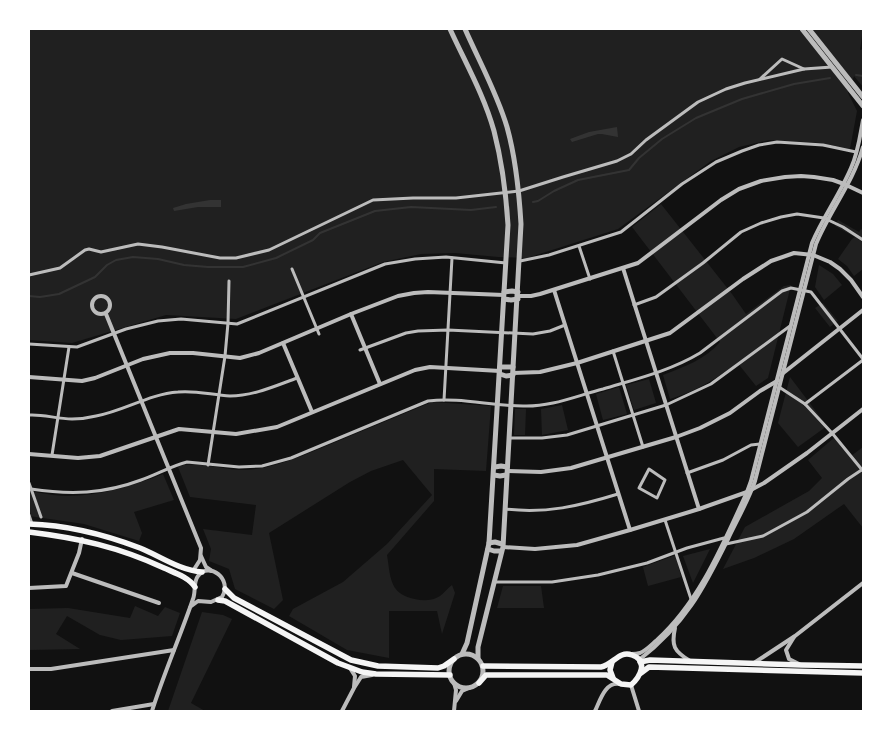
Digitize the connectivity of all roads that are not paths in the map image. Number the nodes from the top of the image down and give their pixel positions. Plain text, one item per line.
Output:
1 (450, 29) edge
2 (465, 29) edge
3 (802, 29) edge
4 (810, 29) edge
5 (832, 67) junction
6 (804, 70) junction
7 (759, 80) junction
8 (863, 97) edge
9 (863, 106) edge
10 (863, 120) edge
11 (863, 147) edge
12 (856, 152) junction
13 (846, 185) junction
14 (519, 191) junction
15 (506, 192) junction
16 (863, 193) edge
17 (826, 218) junction
18 (863, 240) edge
19 (579, 246) junction
20 (811, 254) junction
21 (452, 258) junction
22 (506, 262) junction
23 (520, 262) junction
24 (623, 268) junction
25 (292, 269) dead end
26 (29, 276) edge
27 (590, 279) junction
28 (229, 281) dead end
29 (554, 290) junction
30 (802, 290) junction
31 (451, 292) junction
32 (504, 295) junction
33 (518, 296) junction
34 (304, 297) junction
35 (863, 297) edge
36 (634, 305) junction
37 (863, 310) edge
38 (106, 314) junction
39 (351, 314) junction
40 (228, 323) junction
41 (565, 325) junction
42 (790, 326) junction
43 (317, 328) junction
44 (840, 329) junction
45 (448, 330) junction
46 (502, 333) junction
47 (114, 334) junction
48 (320, 334) dead end
49 (516, 334) junction
50 (646, 341) junction
51 (283, 343) junction
52 (29, 344) edge
53 (69, 347) junction
54 (366, 348) junction
55 (360, 350) dead end
56 (612, 352) junction
57 (225, 356) junction
58 (863, 359) edge
59 (577, 363) junction
60 (128, 366) junction
61 (447, 368) junction
62 (500, 371) junction
63 (513, 372) junction
64 (656, 373) junction
65 (782, 374) junction
66 (29, 378) edge
67 (297, 378) junction
68 (63, 381) junction
69 (622, 383) junction
70 (380, 384) junction
71 (777, 384) junction
72 (220, 394) junction
73 (586, 394) junction
74 (141, 400) junction
75 (444, 400) junction
76 (498, 404) junction
77 (805, 404) junction
78 (511, 405) junction
79 (666, 405) junction
80 (863, 409) edge
81 (312, 412) junction
82 (29, 415) edge
83 (632, 415) junction
84 (58, 418) junction
85 (597, 426) junction
86 (213, 432) junction
87 (832, 433) junction
88 (156, 437) junction
89 (676, 437) junction
90 (508, 438) junction
91 (760, 444) junction
92 (643, 447) junction
93 (29, 454) edge
94 (52, 455) junction
95 (607, 458) junction
96 (208, 465) junction
97 (494, 467) junction
98 (170, 469) junction
99 (863, 470) edge
100 (507, 471) junction
101 (687, 473) junction
102 (494, 475) junction
103 (665, 480) joint
104 (29, 483) edge
105 (31, 489) junction
106 (752, 490) junction
107 (747, 492) junction
108 (618, 494) junction
109 (505, 509) junction
110 (699, 509) junction
111 (29, 515) edge
112 (41, 517) dead end
113 (665, 520) junction
114 (31, 524) edge
115 (630, 530) junction
116 (29, 532) edge
117 (724, 538) junction
118 (82, 540) junction
119 (489, 543) junction
120 (726, 544) junction
121 (502, 547) junction
122 (488, 549) junction
123 (676, 552) junction
124 (201, 556) junction
125 (212, 571) junction
126 (193, 572) junction
127 (202, 572) junction
128 (72, 573) junction
129 (494, 582) junction
130 (863, 583) edge
131 (29, 588) edge
132 (195, 589) junction
133 (225, 589) junction
134 (691, 599) junction
135 (218, 600) junction
136 (206, 601) junction
137 (159, 603) dead end
138 (190, 607) junction
139 (675, 627) junction
140 (795, 636) junction
141 (174, 650) junction
142 (462, 654) junction
143 (631, 654) junction
144 (478, 658) junction
145 (454, 659) junction
146 (639, 661) junction
147 (612, 662) junction
148 (690, 662) junction
149 (754, 663) junction
150 (802, 665) junction
151 (483, 666) junction
152 (863, 666) edge
153 (350, 668) junction
154 (29, 669) edge
155 (641, 673) junction
156 (863, 673) edge
157 (376, 674) junction
158 (450, 675) junction
159 (613, 678) junction
160 (479, 682) junction
161 (454, 683) junction
162 (622, 684) junction
163 (631, 685) junction
164 (471, 687) junction
165 (354, 688) junction
166 (456, 701) junction
167 (154, 704) junction
168 (112, 711) edge
169 (119, 711) edge
170 (152, 711) edge
171 (342, 711) edge
172 (454, 711) edge
173 (595, 711) edge
174 (639, 711) edge

1 - 15 street
2 - 14 street
3 - 5 street
4 - 8 street
5 - 6 street
5 - 9 street
6 - 7 street
6 - 7 street
7 - 14 street
10 - 12 street
11 - 13 street
12 - 13 street
12 - 19 street
13 - 16 street
13 - 17 street
13 - 24 street
14 - 15 street
14 - 23 street
15 - 22 street
15 - 26 street
17 - 18 street
17 - 20 street
17 - 36 street
19 - 23 street
19 - 27 street
20 - 30 street
20 - 35 street
20 - 50 street
21 - 22 street
21 - 31 street
21 - 34 street
22 - 32 street
23 - 33 street
24 - 27 street
24 - 36 street
25 - 34 street
27 - 29 street
28 - 40 street
29 - 33 street
29 - 41 street
30 - 42 street
30 - 44 street
30 - 64 street
30 - 65 street
31 - 32 street
31 - 39 street
31 - 45 street
32 - 33 street
32 - 33 street
32 - 46 street
33 - 49 street
34 - 40 street
34 - 43 street
36 - 50 street
37 - 44 street
38 - 38 street
38 - 47 street
39 - 43 street
39 - 54 street
40 - 47 street
40 - 57 street
41 - 49 street
41 - 59 street
42 - 71 street
42 - 79 street
43 - 48 street
43 - 51 street
44 - 58 street
44 - 65 street
45 - 46 street
45 - 54 street
45 - 61 street
46 - 49 street
46 - 62 street
47 - 53 street
47 - 60 street
49 - 63 street
50 - 56 street
50 - 64 street
51 - 57 street
51 - 67 street
52 - 53 street
53 - 68 street
54 - 55 street
54 - 70 street
56 - 59 street
56 - 69 street
57 - 60 street
57 - 72 street
58 - 77 street
59 - 63 street
59 - 73 street
60 - 68 street
60 - 74 street
61 - 62 street
61 - 70 street
61 - 75 street
62 - 63 street
62 - 63 street
62 - 76 street
63 - 78 street
64 - 69 street
64 - 79 street
65 - 71 street
66 - 68 street
67 - 72 street
67 - 81 street
68 - 84 street
69 - 73 street
69 - 83 street
70 - 81 street
71 - 77 street
71 - 89 street
71 - 91 street
71 - 106 street
72 - 74 street
72 - 86 street
73 - 78 street
73 - 85 street
74 - 84 street
74 - 88 street
75 - 76 street
75 - 96 street
76 - 78 street
76 - 97 street
77 - 87 street
78 - 90 street
79 - 83 street
79 - 89 street
80 - 87 street
81 - 86 street
82 - 84 street
83 - 85 street
83 - 92 street
84 - 94 street
85 - 90 street
85 - 95 street
86 - 88 street
86 - 96 street
87 - 99 street
87 - 106 street
88 - 94 street
88 - 98 street
89 - 92 street
89 - 101 street
90 - 100 street
91 - 101 street
91 - 107 street
92 - 95 street
93 - 94 street
95 - 100 street
95 - 108 street
96 - 98 street
97 - 100 street
97 - 102 street
98 - 105 street
98 - 124 street
99 - 120 street
100 - 102 street
100 - 109 street
101 - 110 street
102 - 119 street
103 - 103 street
104 - 105 street
105 - 112 street
106 - 107 street
106 - 120 street
107 - 110 street
107 - 117 street
108 - 109 street
108 - 115 street
109 - 121 street
110 - 113 street
111 - 114 street
113 - 115 street
113 - 123 street
114 - 126 main road
115 - 121 street
116 - 118 main road
117 - 123 street
117 - 134 street
118 - 128 street
118 - 132 main road
119 - 121 street
119 - 122 street
120 - 139 street
121 - 122 street
121 - 129 street
122 - 142 street
123 - 129 street
123 - 134 street
124 - 125 street
124 - 126 street
125 - 127 street
125 - 133 street
126 - 127 main road
127 - 132 street
128 - 131 street
128 - 137 street
129 - 144 street
130 - 140 street
132 - 136 street
132 - 138 street
133 - 135 street
133 - 145 main road
134 - 143 street
135 - 136 street
135 - 153 main road
136 - 138 street
138 - 141 street
139 - 146 street
139 - 148 street
140 - 149 street
140 - 150 street
141 - 154 street
141 - 167 street
142 - 144 street
142 - 145 street
143 - 146 main road
143 - 147 main road
144 - 151 street
145 - 158 street
146 - 148 main road
146 - 155 main road
147 - 151 main road
147 - 159 main road
148 - 149 main road
149 - 150 main road
150 - 152 main road
151 - 160 street
153 - 157 main road
153 - 165 street
155 - 156 main road
155 - 163 main road
157 - 158 main road
157 - 165 street
158 - 161 street
159 - 160 main road
159 - 162 main road
160 - 164 street
161 - 164 street
161 - 166 street
162 - 163 main road
162 - 173 street
163 - 174 street
164 - 166 street
165 - 171 street
166 - 172 street
167 - 169 street
167 - 170 street
168 - 169 street

